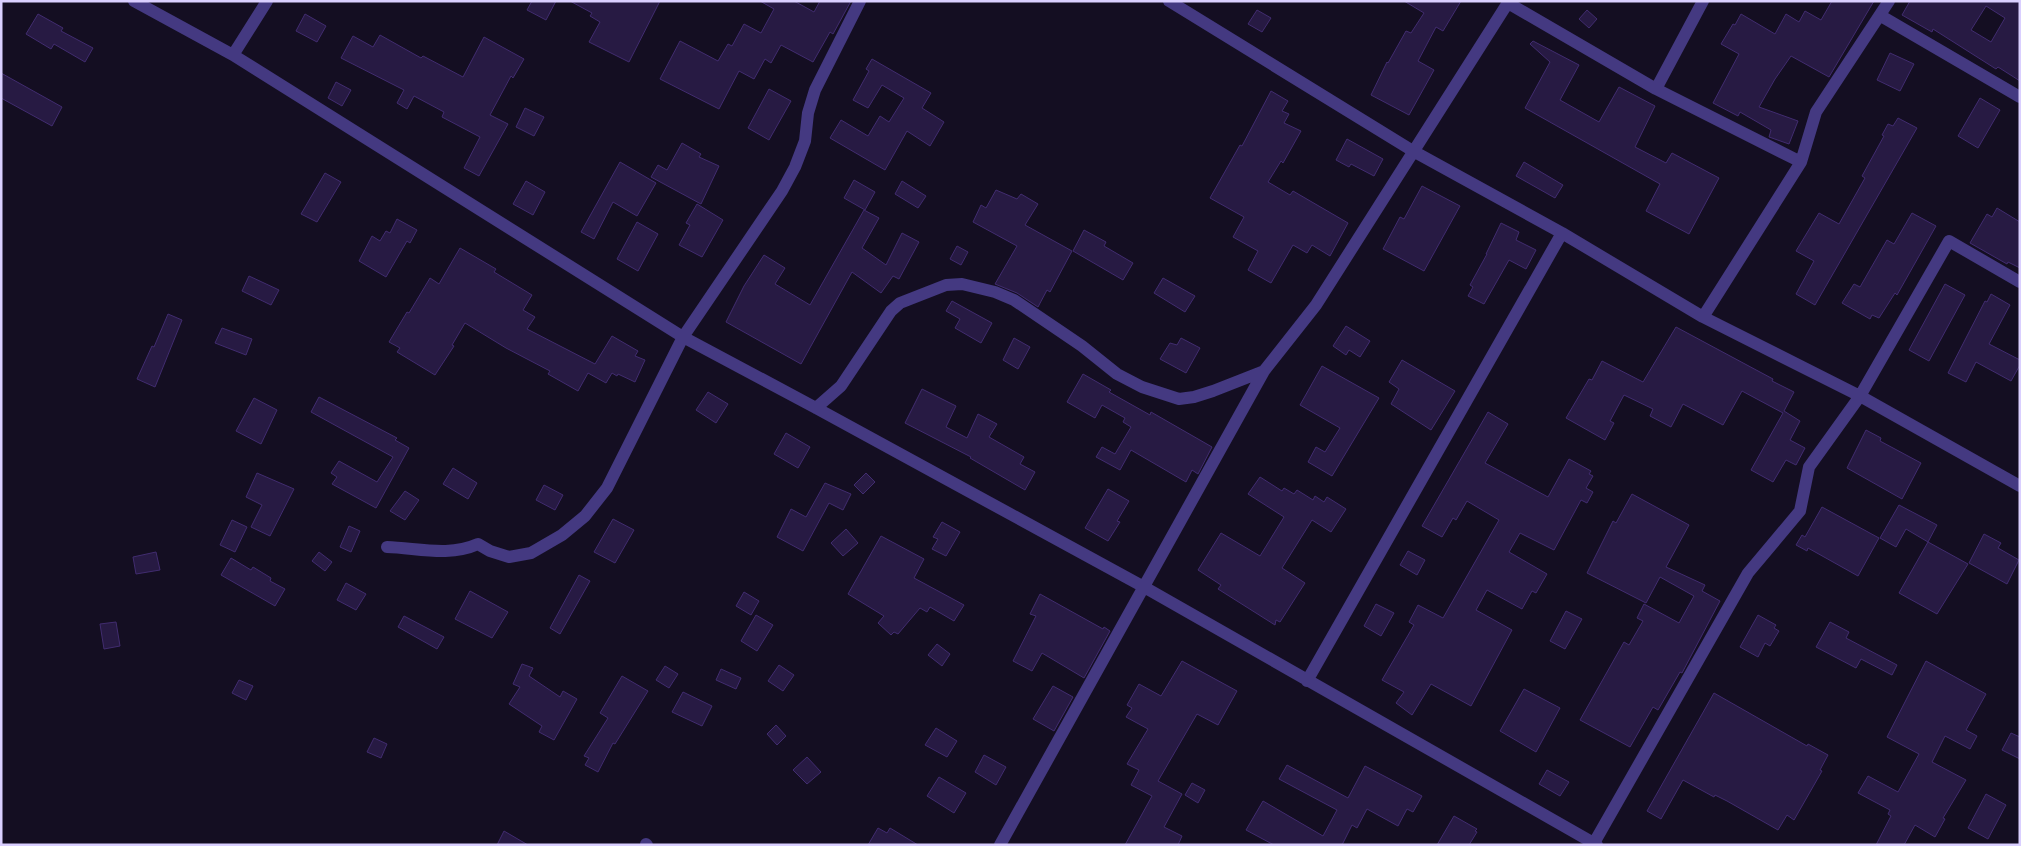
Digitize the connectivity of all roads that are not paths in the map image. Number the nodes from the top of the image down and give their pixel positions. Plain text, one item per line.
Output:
1 (134, 1) edge
2 (267, 1) edge
3 (860, 1) edge
4 (1169, 1) edge
5 (1703, 1) edge
6 (1889, 1) edge
7 (1508, 2) edge
8 (1881, 16) junction
9 (233, 56) junction
10 (1656, 89) junction
11 (2020, 97) edge
12 (1413, 151) junction
13 (1801, 162) junction
14 (1562, 232) junction
15 (2020, 282) edge
16 (1702, 317) junction
17 (683, 337) junction
18 (1264, 371) junction
19 (1860, 396) junction
20 (816, 408) junction
21 (2020, 486) edge
22 (387, 547) dead end
23 (1144, 587) junction
24 (1307, 681) junction
25 (1596, 844) edge
26 (1000, 845) edge

1 - 9 street
2 - 9 street
3 - 17 street
4 - 12 street
5 - 10 street
6 - 8 street
7 - 10 street
7 - 12 street
8 - 11 street
8 - 13 street
9 - 17 street
10 - 13 street
12 - 14 street
12 - 18 street
13 - 16 street
14 - 16 street
14 - 24 street
15 - 19 street
16 - 19 street
17 - 20 street
17 - 22 street
18 - 20 street
18 - 23 street
19 - 21 street
19 - 25 street
20 - 23 street
23 - 24 street
23 - 26 street
24 - 25 street

